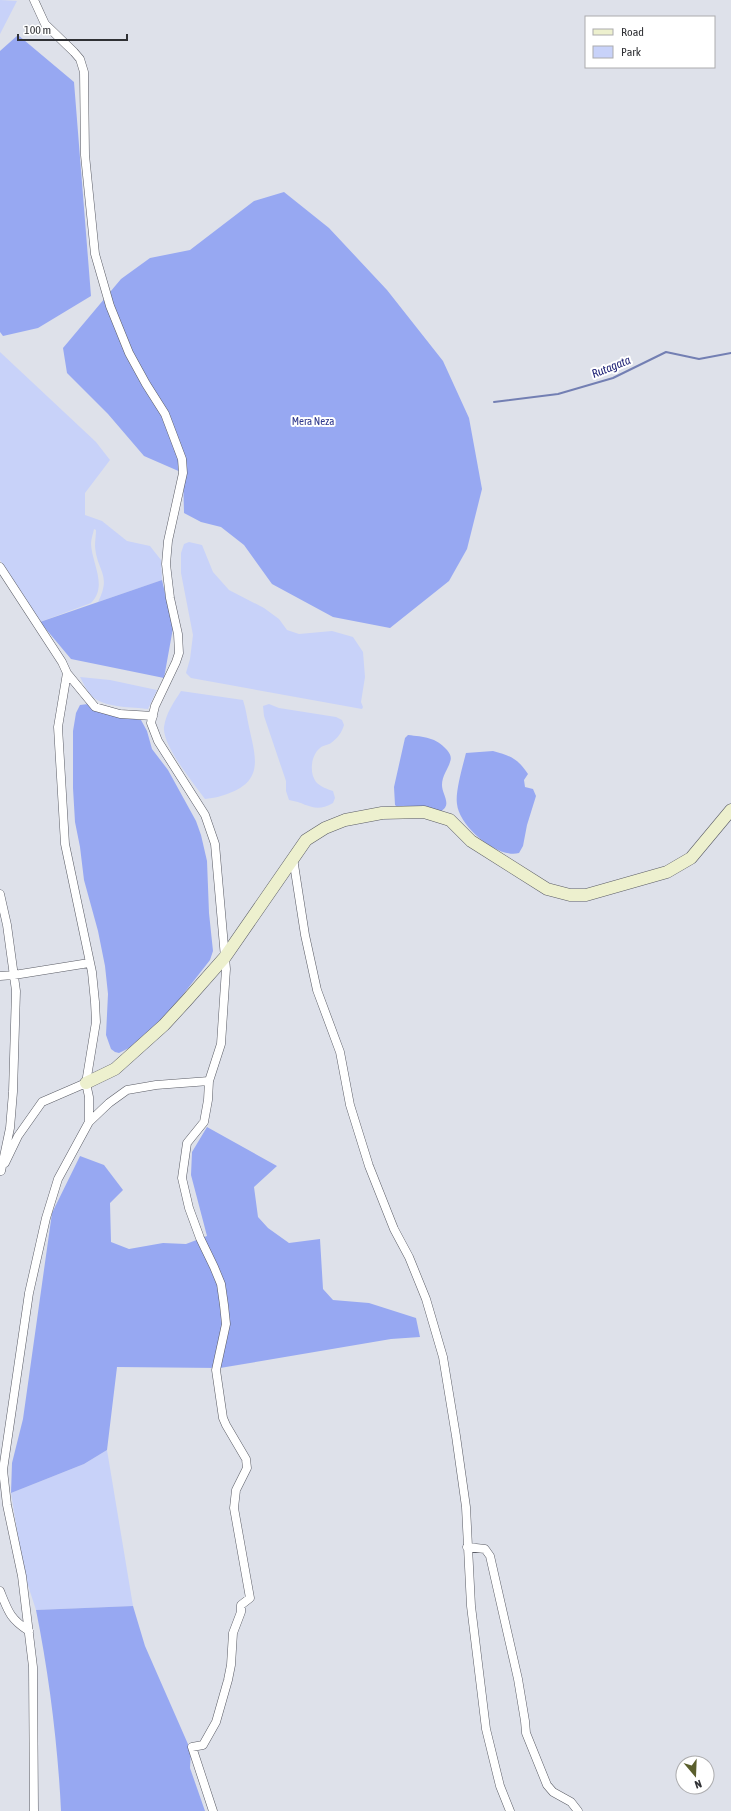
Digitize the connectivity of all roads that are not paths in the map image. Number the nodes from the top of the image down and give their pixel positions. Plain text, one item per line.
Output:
1 (34, 0) edge
2 (0, 567) edge
3 (67, 673) junction
4 (153, 716) junction
5 (731, 810) edge
6 (293, 858) junction
7 (0, 894) edge
8 (225, 956) junction
9 (90, 963) junction
10 (14, 975) junction
11 (0, 976) edge
12 (209, 1081) junction
13 (86, 1083) junction
14 (89, 1122) junction
15 (1, 1173) edge
16 (468, 1547) junction
17 (0, 1591) edge
18 (29, 1631) junction
19 (34, 1811) edge
20 (213, 1811) edge
21 (510, 1811) edge
22 (578, 1811) edge

1 - 4 street
2 - 3 street
3 - 4 street
3 - 9 street
4 - 8 street
5 - 6 street
6 - 8 street
6 - 16 street
7 - 10 street
8 - 12 street
8 - 13 street
9 - 10 street
9 - 13 street
10 - 11 street
10 - 15 street
12 - 14 street
12 - 20 street
13 - 14 street
13 - 15 street
14 - 18 street
16 - 21 street
16 - 22 street
17 - 18 street
18 - 19 street

